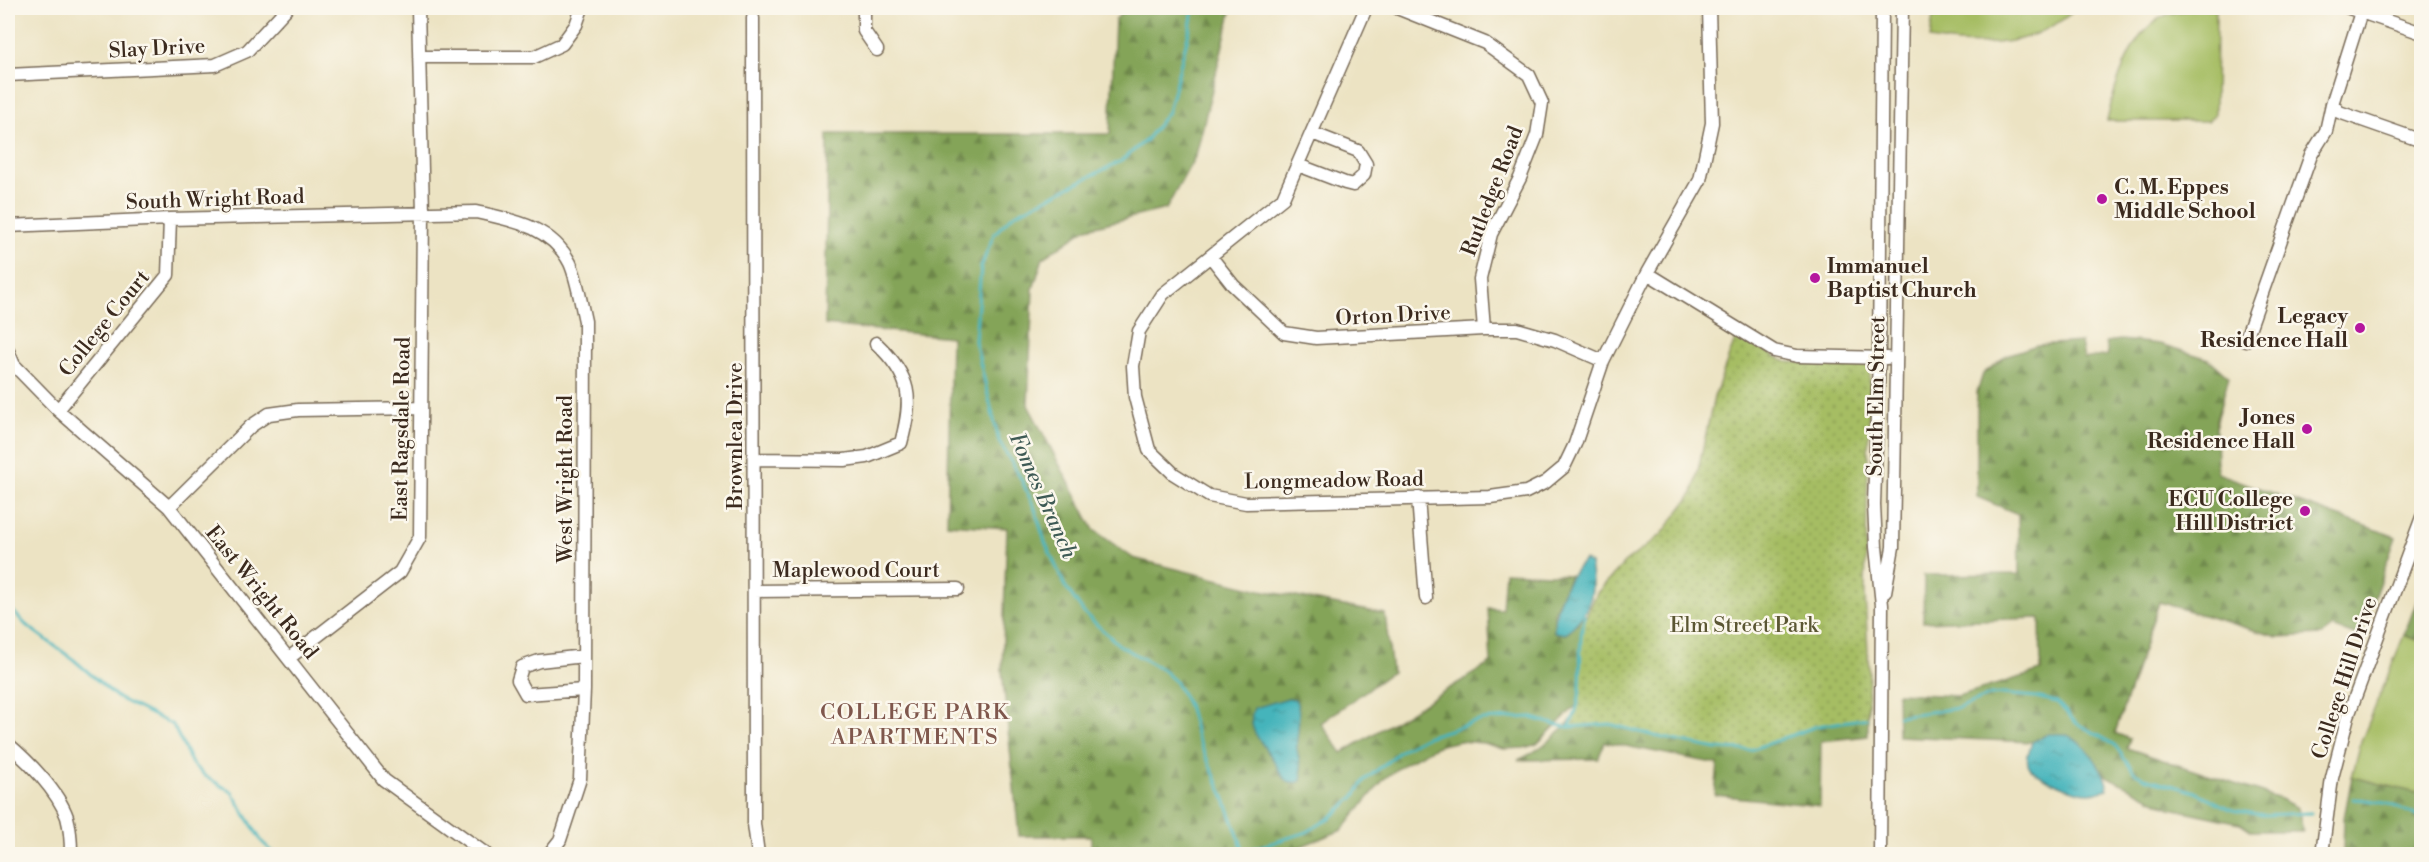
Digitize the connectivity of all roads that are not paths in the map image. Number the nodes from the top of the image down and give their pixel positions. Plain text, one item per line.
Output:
1 (287, 8) edge
2 (418, 8) edge
3 (582, 8) edge
4 (864, 8) edge
5 (1366, 8) edge
6 (1397, 8) edge
7 (1709, 8) edge
8 (1882, 8) edge
9 (1902, 8) edge
10 (2355, 10) edge
11 (753, 18) dead end
12 (2421, 33) edge
13 (877, 50) dead end
14 (419, 57) junction
15 (8, 75) edge
16 (1899, 100) junction
17 (1882, 101) junction
18 (2332, 104) junction
19 (1312, 133) junction
20 (2421, 141) edge
21 (1298, 165) junction
22 (423, 213) junction
23 (170, 219) junction
24 (8, 226) edge
25 (1211, 257) junction
26 (1879, 262) junction
27 (1897, 263) junction
28 (1647, 273) junction
29 (1484, 329) junction
30 (2245, 341) dead end
31 (876, 344) dead end
32 (8, 351) edge
33 (1879, 358) junction
34 (1896, 358) junction
35 (1603, 361) junction
36 (420, 408) junction
37 (58, 410) junction
38 (754, 459) junction
39 (1418, 498) junction
40 (1874, 504) junction
41 (1894, 506) junction
42 (169, 507) junction
43 (2421, 517) edge
44 (1876, 547) junction
45 (1893, 547) junction
46 (958, 589) dead end
47 (754, 591) junction
48 (1426, 598) dead end
49 (1882, 605) junction
50 (584, 656) junction
51 (289, 658) junction
52 (584, 690) junction
53 (8, 744) edge
54 (71, 855) edge
55 (486, 855) edge
56 (549, 855) edge
57 (758, 855) edge
58 (1881, 855) edge
59 (2322, 855) edge

1 - 15 street, Slay Drive
2 - 14 street, East Ragsdale Road
3 - 14 street
4 - 13 street
5 - 19 street, Longmeadow Road
6 - 29 street, Rutledge Road
7 - 28 street, Longmeadow Road
8 - 17 street, South Elm Street
9 - 16 street, South Elm Street
10 - 12 street
10 - 18 street
11 - 38 street, Brownlea Drive
14 - 22 street, East Ragsdale Road
16 - 17 street
16 - 27 street, South Elm Street
17 - 26 street, South Elm Street
18 - 20 street
18 - 30 street
19 - 21 street, Longmeadow Road
19 - 21 street
21 - 25 street, Longmeadow Road
22 - 23 street, South Wright Road
22 - 36 street, East Ragsdale Road
22 - 50 street, West Wright Road
23 - 24 street, South Wright Road
23 - 37 street, College Court
25 - 29 street, Orton Drive
25 - 39 street, Longmeadow Road
26 - 27 street
26 - 33 street, South Elm Street
27 - 34 street, South Elm Street
28 - 33 street
28 - 35 street, Longmeadow Road
29 - 35 street, Orton Drive
31 - 38 street
32 - 37 street, East Wright Road
33 - 34 street
33 - 40 street, South Elm Street
34 - 41 street, South Elm Street
35 - 39 street, Longmeadow Road
36 - 42 street
36 - 51 street, East Ragsdale Road
37 - 42 street, East Wright Road
38 - 47 street, Brownlea Drive
39 - 48 street
40 - 41 street
40 - 44 street, South Elm Street
41 - 45 street, South Elm Street
42 - 51 street, East Wright Road
43 - 59 street, College Hill Drive
44 - 45 street
44 - 49 street, South Elm Street
45 - 49 street, South Elm Street
46 - 47 street, Maplewood Court
47 - 57 street, Brownlea Drive
49 - 58 street, South Elm Street
50 - 52 street, West Wright Road
50 - 52 street
51 - 55 street, East Wright Road
52 - 56 street, West Wright Road
53 - 54 street

